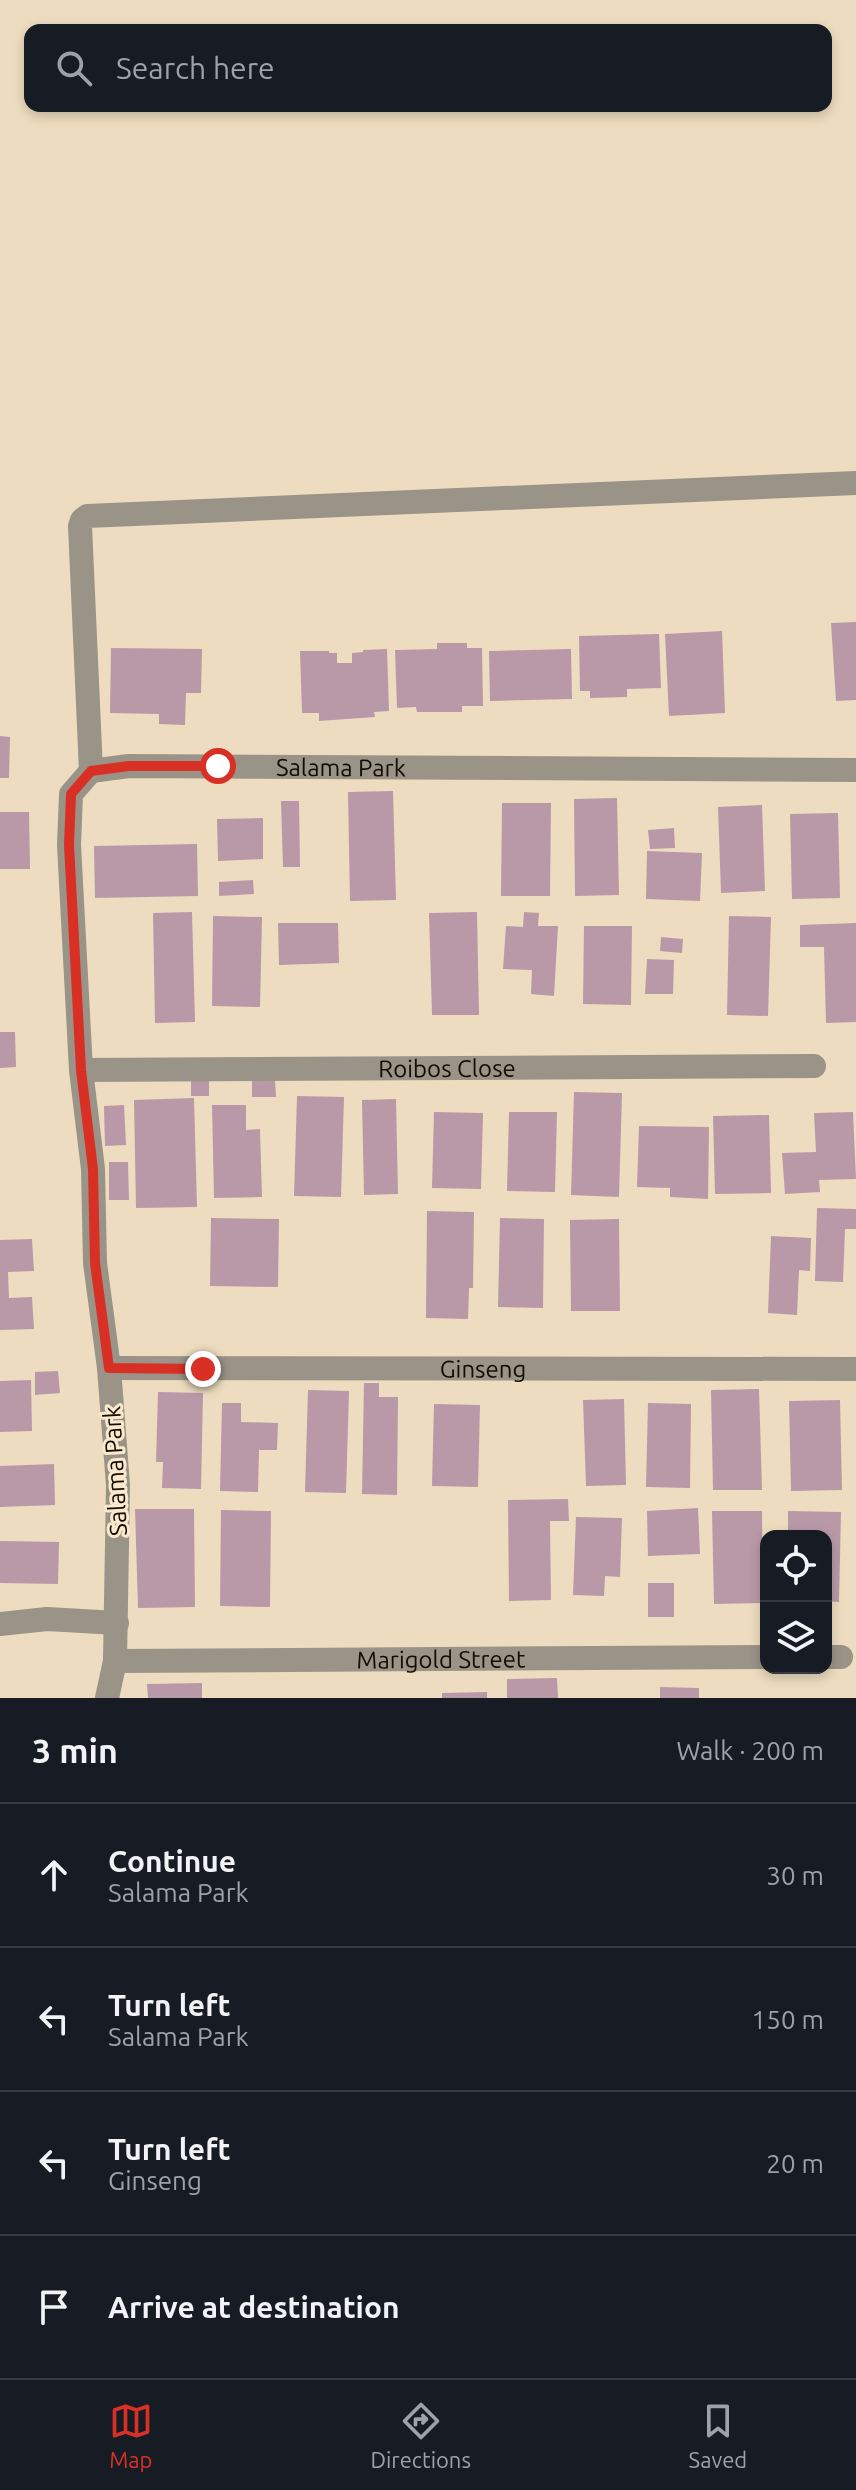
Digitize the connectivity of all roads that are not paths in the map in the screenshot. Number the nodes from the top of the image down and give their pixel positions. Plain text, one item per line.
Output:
1 (856, 483) edge
2 (856, 770) edge
3 (91, 771) junction
4 (814, 1066) dead end
5 (81, 1070) junction
6 (109, 1368) junction
7 (856, 1369) edge
8 (117, 1623) junction
9 (0, 1624) edge
10 (760, 1657) edge
11 (115, 1661) junction
12 (107, 1698) edge

1 - 3 street
2 - 3 street, Salama Park
3 - 5 street, Salama Park
4 - 5 street, Roibos Close
5 - 6 street, Salama Park
6 - 7 street, Ginseng
6 - 8 street, Salama Park
8 - 9 street
8 - 11 street, Salama Park
10 - 11 street, Marigold Street
11 - 12 street, Salama Park

